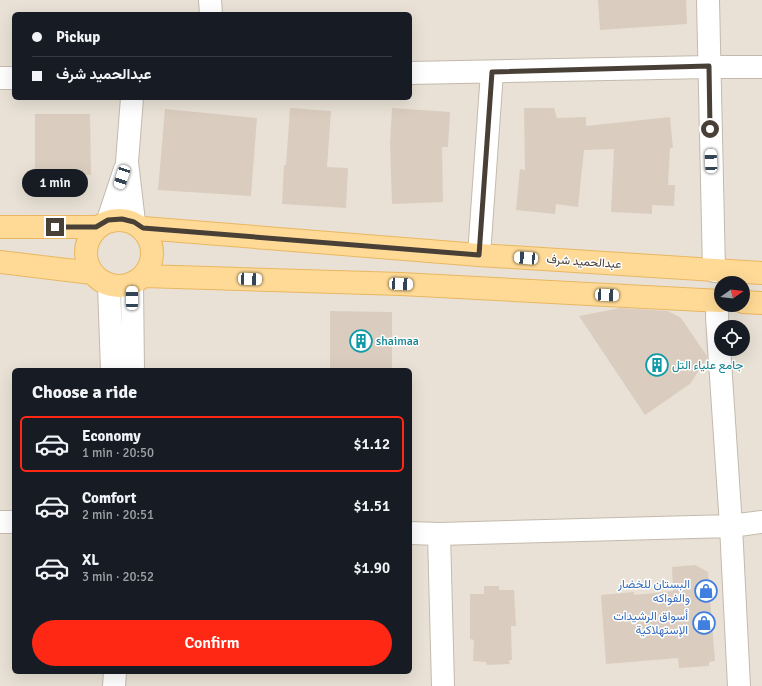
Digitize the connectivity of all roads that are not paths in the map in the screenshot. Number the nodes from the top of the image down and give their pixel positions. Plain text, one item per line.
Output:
1 (210, 0) edge
2 (708, 0) edge
3 (211, 12) edge
4 (709, 66) junction
5 (762, 67) edge
6 (492, 72) junction
7 (412, 74) edge
8 (0, 78) edge
9 (12, 78) edge
10 (132, 100) edge
11 (127, 162) junction
12 (102, 224) junction
13 (139, 225) junction
14 (0, 227) edge
15 (479, 255) junction
16 (0, 262) edge
17 (714, 271) junction
18 (762, 273) edge
19 (101, 279) junction
20 (138, 280) junction
21 (714, 301) edge
22 (750, 302) edge
23 (762, 303) edge
24 (718, 312) edge
25 (112, 368) edge
26 (133, 368) edge
27 (0, 522) edge
28 (12, 522) edge
29 (762, 522) edge
30 (731, 526) junction
31 (412, 533) edge
32 (439, 534) junction
33 (115, 674) edge
34 (114, 686) edge
35 (443, 686) edge
36 (740, 686) edge

1 - 3 street
2 - 4 street
4 - 5 street
4 - 6 street
4 - 17 street
6 - 7 street
6 - 15 street
8 - 9 street
10 - 11 street
11 - 12 street
11 - 13 street
12 - 13 main road
12 - 14 main road
12 - 19 main road
13 - 15 main road, عبدالحميد شرف
13 - 20 main road
15 - 17 main road, عبدالحميد شرف
16 - 19 main road
17 - 18 main road, عبدالحميد شرف
19 - 20 main road
19 - 25 street
20 - 21 main road
20 - 26 street
22 - 23 main road
24 - 30 street
27 - 28 street
29 - 30 street
30 - 32 street
30 - 36 street
31 - 32 street
32 - 35 street
33 - 34 street

